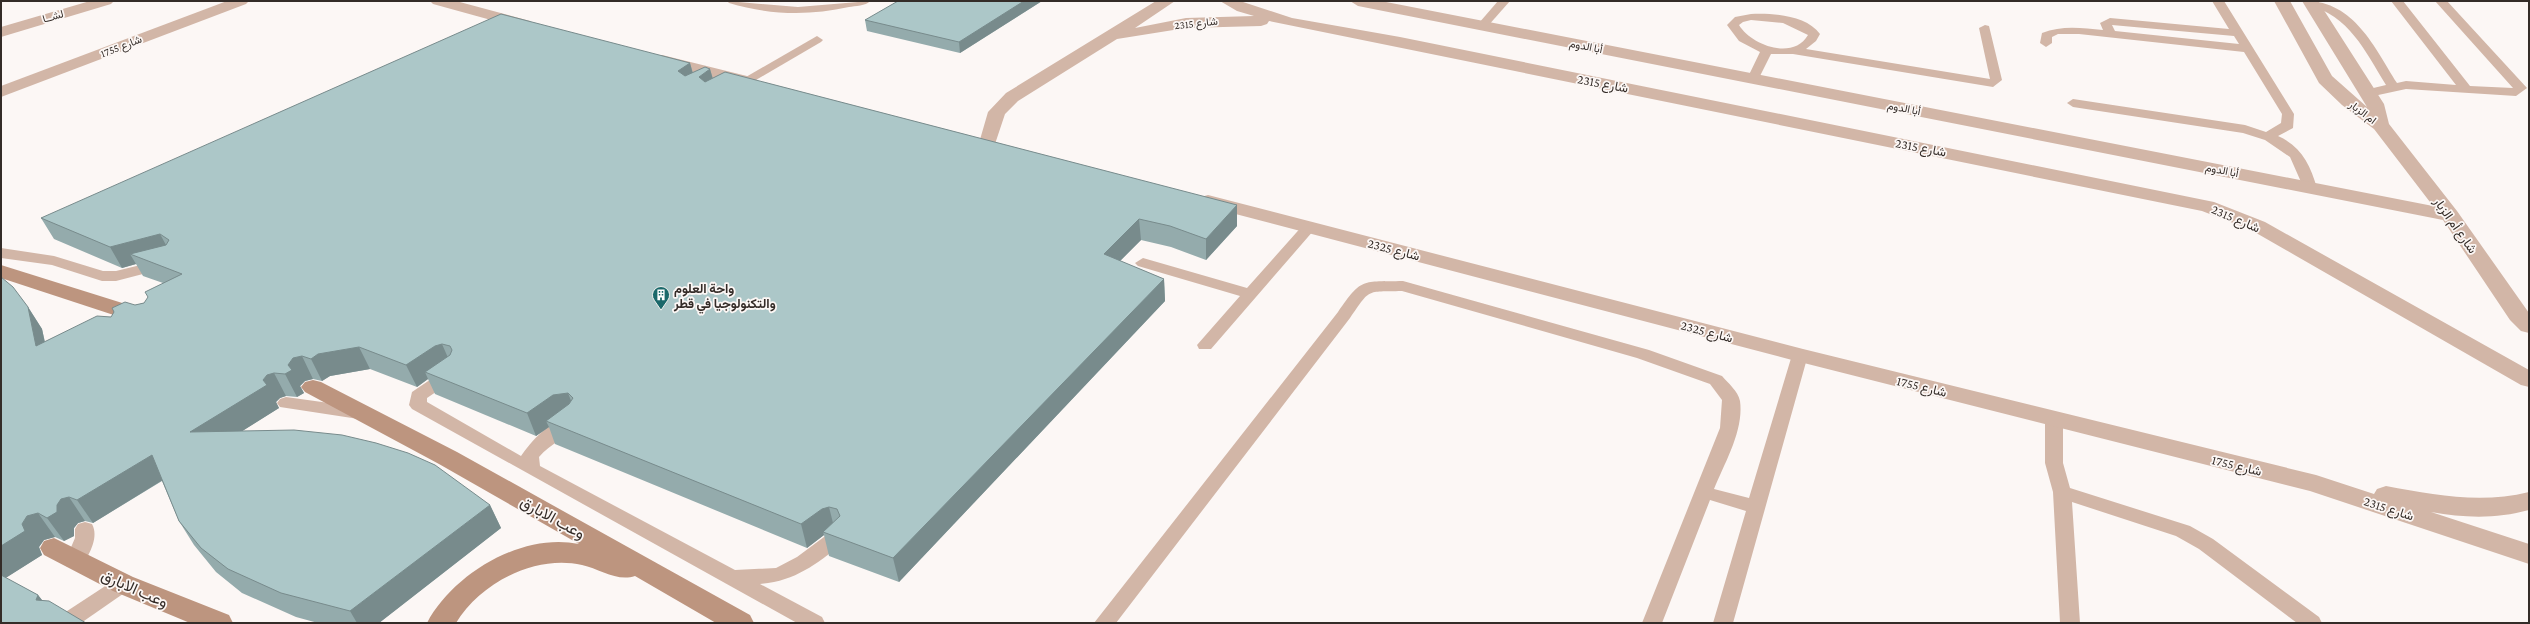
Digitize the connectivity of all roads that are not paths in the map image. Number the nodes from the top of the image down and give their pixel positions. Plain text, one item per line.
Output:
1 (70, 1) edge
2 (106, 1) edge
3 (241, 1) edge
4 (438, 1) edge
5 (733, 1) edge
6 (766, 1) edge
7 (808, 1) edge
8 (864, 1) edge
9 (1167, 1) edge
10 (1228, 1) edge
11 (1358, 1) edge
12 (1504, 1) edge
13 (2218, 1) edge
14 (2282, 1) edge
15 (2310, 1) edge
16 (2397, 1) edge
17 (2441, 1) edge
18 (1, 21) edge
19 (1290, 22) junction
20 (2139, 23) junction
21 (1483, 26) junction
22 (540, 28) edge
23 (1985, 28) dead end
24 (1, 32) edge
25 (2109, 32) junction
26 (2239, 33) junction
27 (2146, 37) junction
28 (1102, 39) junction
29 (817, 40) dead end
30 (2046, 43) dead end
31 (1767, 49) junction
32 (2249, 49) junction
33 (1792, 50) junction
34 (644, 55) edge
35 (1753, 78) junction
36 (726, 81) junction
37 (768, 86) edge
38 (2392, 86) junction
39 (2466, 89) junction
40 (1, 92) edge
41 (2369, 93) junction
42 (2073, 103) dead end
43 (2380, 125) junction
44 (2268, 136) junction
45 (988, 143) edge
46 (2310, 188) junction
47 (1187, 195) edge
48 (2450, 215) junction
49 (1309, 227) junction
50 (1, 253) edge
51 (172, 262) edge
52 (1143, 263) dead end
53 (1, 271) edge
54 (1250, 294) junction
55 (148, 318) edge
56 (2529, 326) edge
57 (1205, 345) dead end
58 (1800, 355) junction
59 (452, 373) edge
60 (2522, 376) edge
61 (313, 387) dead end
62 (2529, 392) edge
63 (286, 403) dead end
64 (365, 414) junction
65 (2054, 419) junction
66 (571, 420) edge
67 (531, 469) junction
68 (2316, 484) junction
69 (1703, 492) junction
70 (2062, 492) junction
71 (2529, 501) edge
72 (1756, 507) junction
73 (85, 528) dead end
74 (835, 539) edge
75 (65, 554) joint
76 (2529, 554) edge
77 (730, 578) junction
78 (666, 581) junction
79 (124, 584) junction
80 (212, 621) edge
81 (65, 623) edge
82 (441, 623) edge
83 (740, 623) edge
84 (815, 623) edge
85 (1104, 623) edge
86 (1652, 623) edge
87 (1723, 623) edge
88 (2070, 623) edge
89 (2312, 623) edge

1 - 18 street, لشــا
2 - 24 street, لشــا
3 - 40 street, شارع 1755
4 - 22 street
5 - 8 lane
6 - 7 lane
9 - 28 street, شارع 2315
10 - 19 street, شارع 2315
11 - 21 street, أبا الدوم
12 - 21 lane
13 - 26 lane
14 - 43 street, ام الزبار
15 - 38 lane
15 - 41 street, ام الزبار
16 - 39 lane
17 - 39 lane
19 - 28 street, شارع 2315
19 - 60 street, شارع 2315
20 - 25 lane
20 - 26 lane
20 - 27 lane
21 - 35 street, أبا الدوم
23 - 33 lane
25 - 27 lane
25 - 30 lane
26 - 32 lane
27 - 32 lane
28 - 45 street, شارع 2315
29 - 36 lane
31 - 33 lane
31 - 33 lane
31 - 35 lane
32 - 44 lane
34 - 36 street
35 - 46 street, أبا الدوم
36 - 37 street
38 - 39 lane
38 - 41 lane
41 - 43 street, ام الزبار
42 - 44 lane
43 - 48 street, شارع أم الزبار
44 - 46 lane
46 - 48 street, أبا الدوم
47 - 49 street, شارع 2325
48 - 56 street, شارع أم الزبار
49 - 54 lane
49 - 58 street, شارع 2325
50 - 51 lane
52 - 54 lane
53 - 55 street
54 - 57 lane
58 - 65 street, شارع 1755
58 - 72 lane
59 - 67 lane
60 - 62 street, شارع 2315
61 - 64 street, وعب الابارق
63 - 64 lane, وعب الابارق
64 - 78 street, وعب الابارق
65 - 68 street, شارع 1755
65 - 70 lane
66 - 67 lane
67 - 77 lane
68 - 71 street, شارع 2315
68 - 76 street, شارع 2315
69 - 72 lane
69 - 85 lane
69 - 86 lane
70 - 88 lane
70 - 89 lane
72 - 87 lane
73 - 75 lane
74 - 77 lane
75 - 79 street, وعب الابارق
77 - 84 lane
78 - 82 street
78 - 83 street, وعب الابارق
79 - 80 street, وعب الابارق
79 - 81 lane

